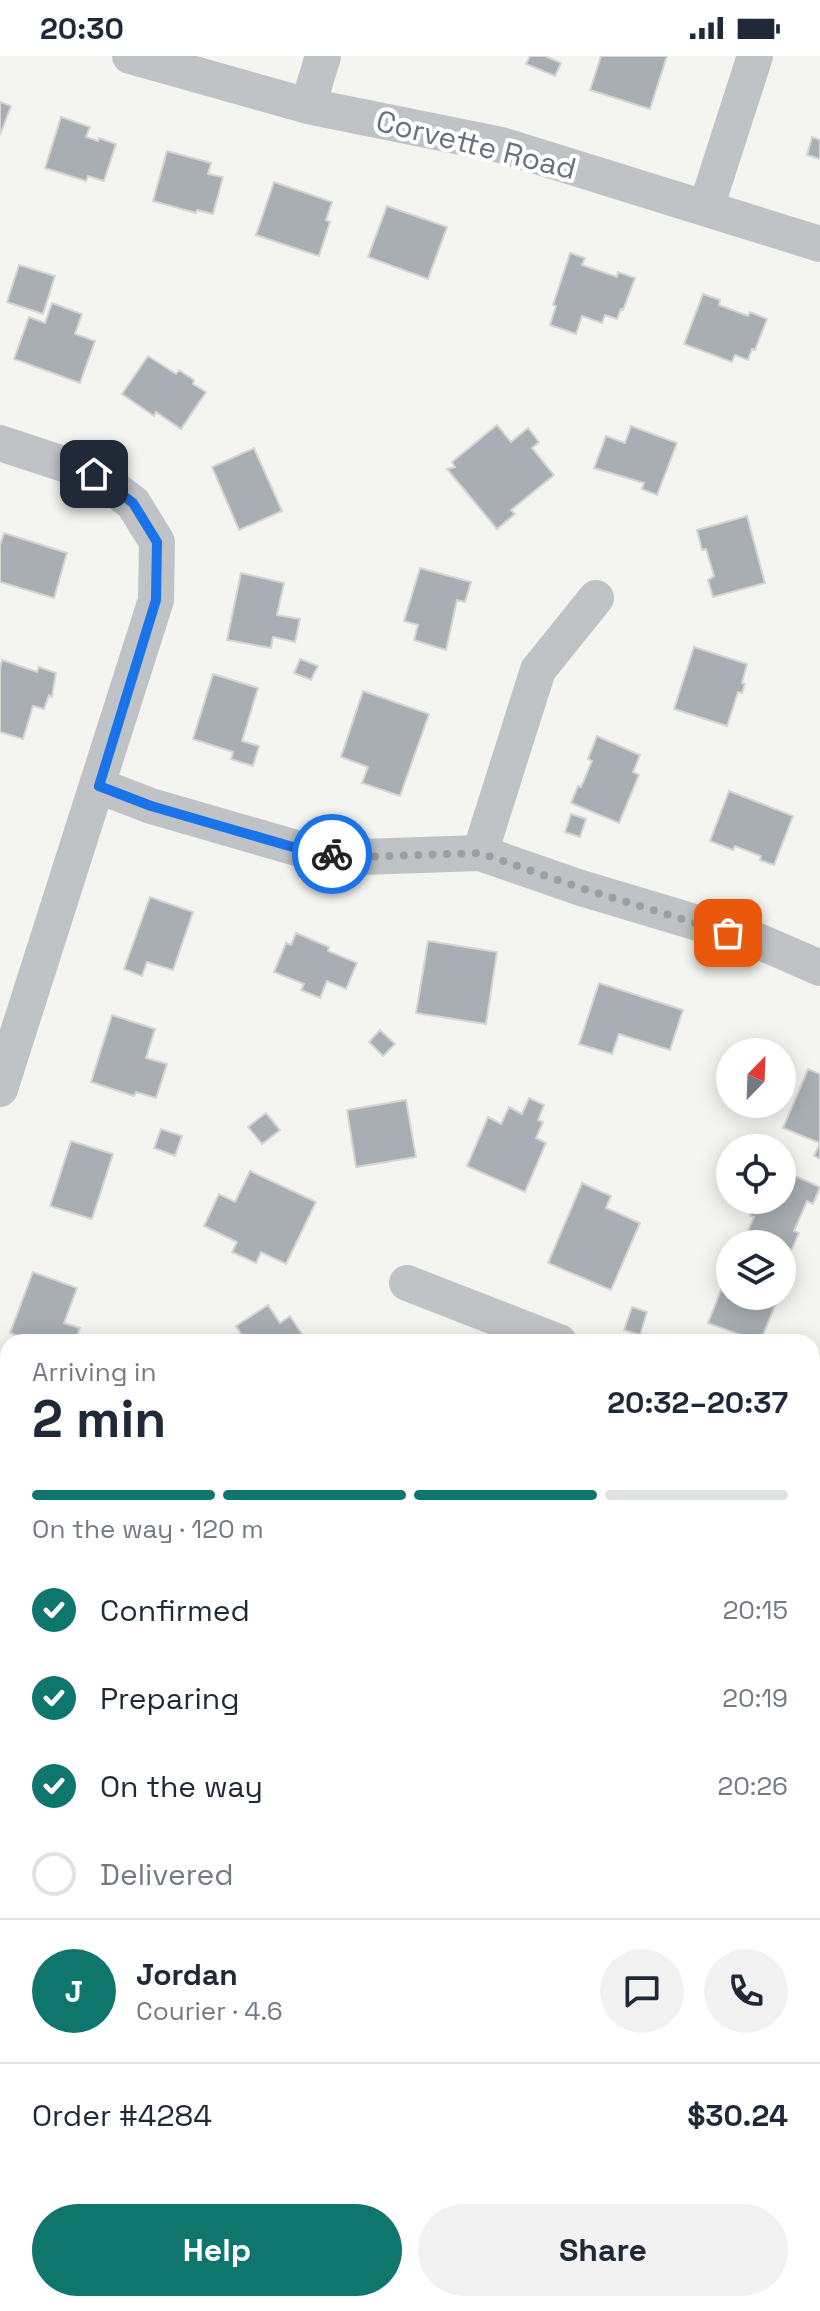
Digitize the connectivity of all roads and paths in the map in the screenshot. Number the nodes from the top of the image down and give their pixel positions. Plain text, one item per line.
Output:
1 (130, 56) edge
2 (323, 56) edge
3 (755, 56) edge
4 (308, 106) junction
5 (706, 208) junction
6 (820, 244) edge
7 (0, 443) edge
8 (596, 598) dead end
9 (99, 786) junction
10 (480, 853) junction
11 (820, 968) edge
12 (0, 1089) edge
13 (407, 1283) dead end
14 (538, 1334) edge

1 - 4 street, Corvette Road
2 - 4 street
3 - 5 street
4 - 5 street, Corvette Road
5 - 6 street, Corvette Road
7 - 9 street
8 - 10 street
9 - 10 street
9 - 12 street
10 - 11 street
13 - 14 street

